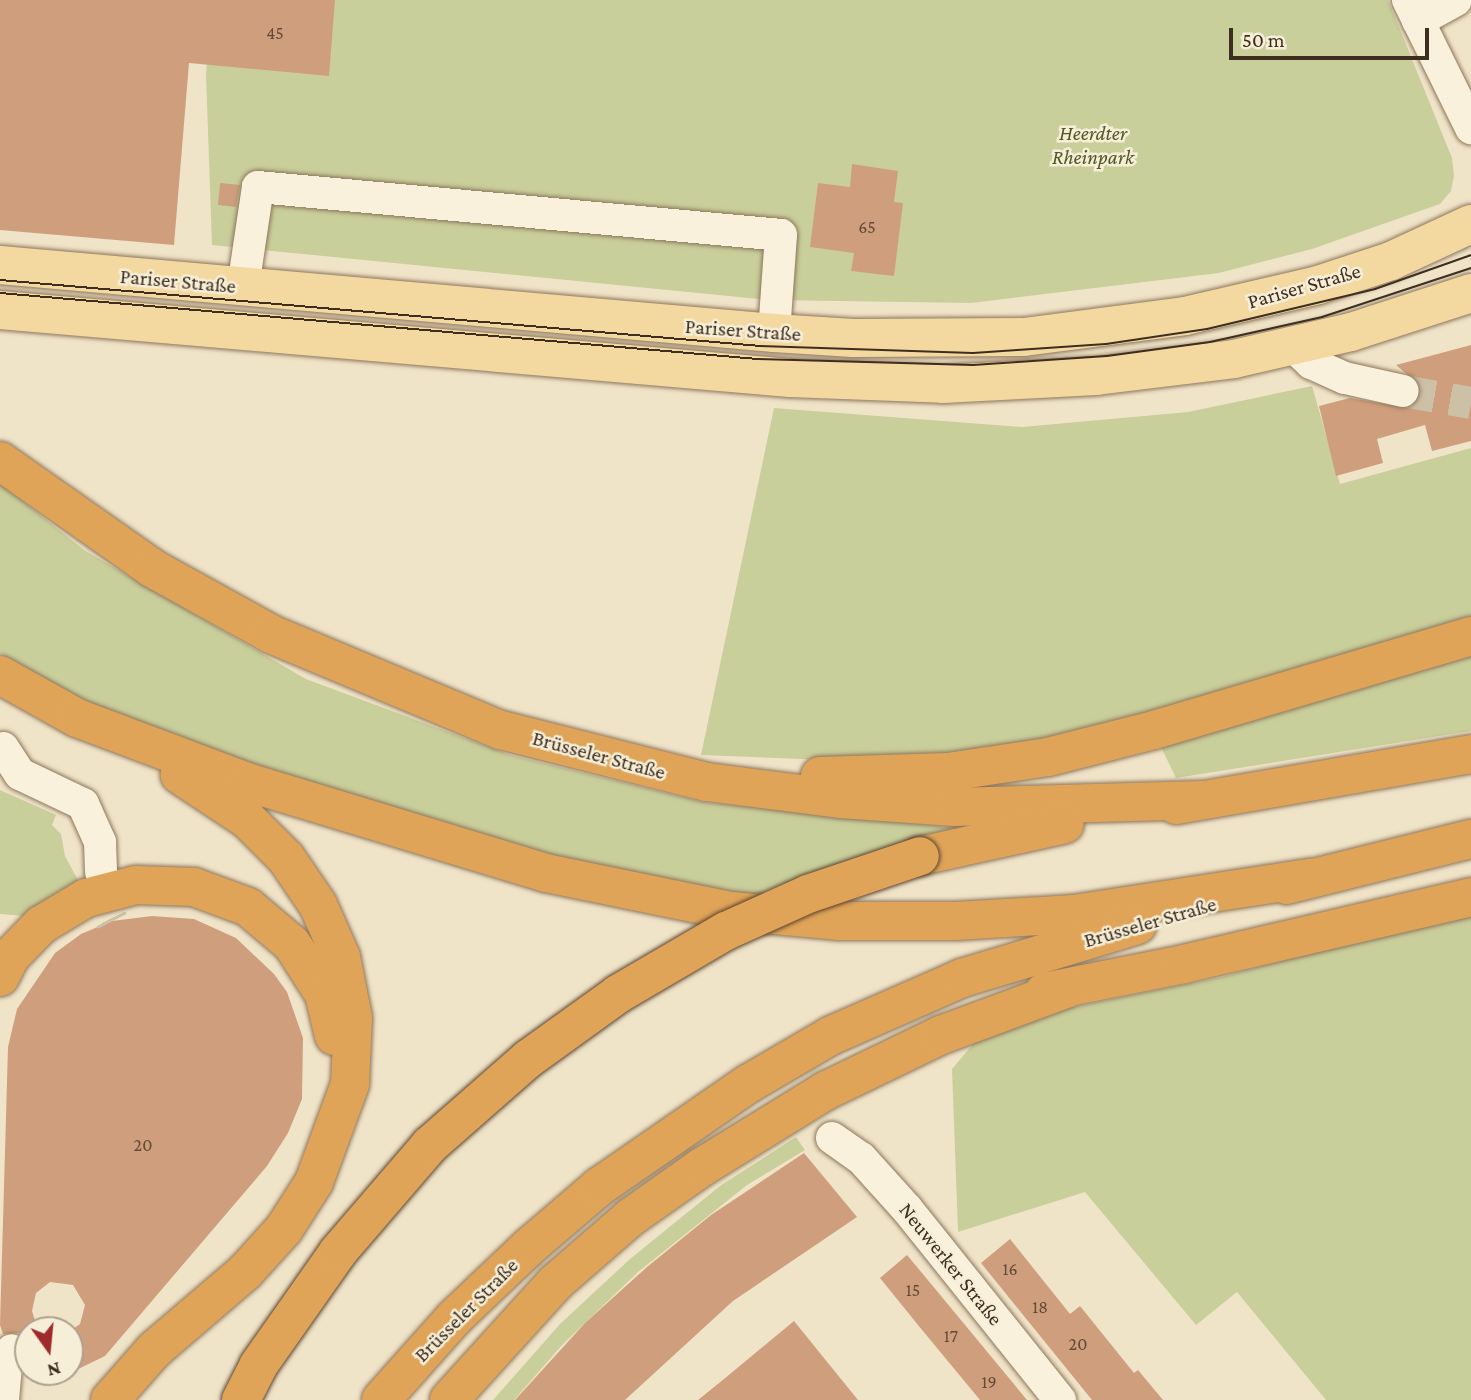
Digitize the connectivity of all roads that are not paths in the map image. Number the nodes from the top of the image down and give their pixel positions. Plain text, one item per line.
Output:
1 (1456, 0) edge
2 (1413, 11) edge
3 (1471, 128) edge
4 (1471, 224) edge
5 (0, 265) edge
6 (243, 287) junction
7 (1471, 293) edge
8 (0, 310) edge
9 (1351, 332) junction
10 (774, 333) junction
11 (1293, 346) junction
12 (1356, 377) junction
13 (1403, 391) tunnel mouth
14 (0, 461) edge
15 (1471, 636) edge
16 (0, 675) edge
17 (77, 718) junction
18 (1471, 754) edge
19 (619, 762) junction
20 (1, 763) edge
21 (1202, 800) junction
22 (1471, 839) edge
23 (94, 874) tunnel mouth
24 (1310, 878) junction
25 (1471, 897) edge
26 (0, 976) edge
27 (1068, 988) junction
28 (830, 1036) junction
29 (332, 1133) junction
30 (832, 1138) dead end
31 (12, 1350) dead end
32 (3, 1400) edge
33 (110, 1400) edge
34 (241, 1400) edge
35 (381, 1400) edge
36 (449, 1400) edge
37 (1060, 1400) edge

1 - 2 street
2 - 3 street
4 - 10 main road, Pariser Straße
5 - 6 main road, Pariser Straße
6 - 10 main road, Pariser Straße
6 - 10 street
7 - 9 main road, Pariser Straße
8 - 11 main road, Pariser Straße
9 - 11 main road, Pariser Straße
9 - 12 street
11 - 12 street
12 - 13 street
14 - 19 highway, Brüsseler Straße
15 - 19 highway
16 - 17 highway, Brüsseler Straße
17 - 24 highway, Brüsseler Straße
17 - 29 highway
18 - 21 highway, Brüsseler Straße
19 - 21 highway, Brüsseler Straße
20 - 23 street
21 - 34 highway, Brüsseler Straße, bridge
22 - 24 highway, Brüsseler Straße
24 - 28 highway, Brüsseler Straße
25 - 27 highway
26 - 29 highway
27 - 28 highway
27 - 36 highway
28 - 35 highway, Brüsseler Straße
29 - 33 highway
30 - 37 street, Neuwerker Straße
31 - 32 street

